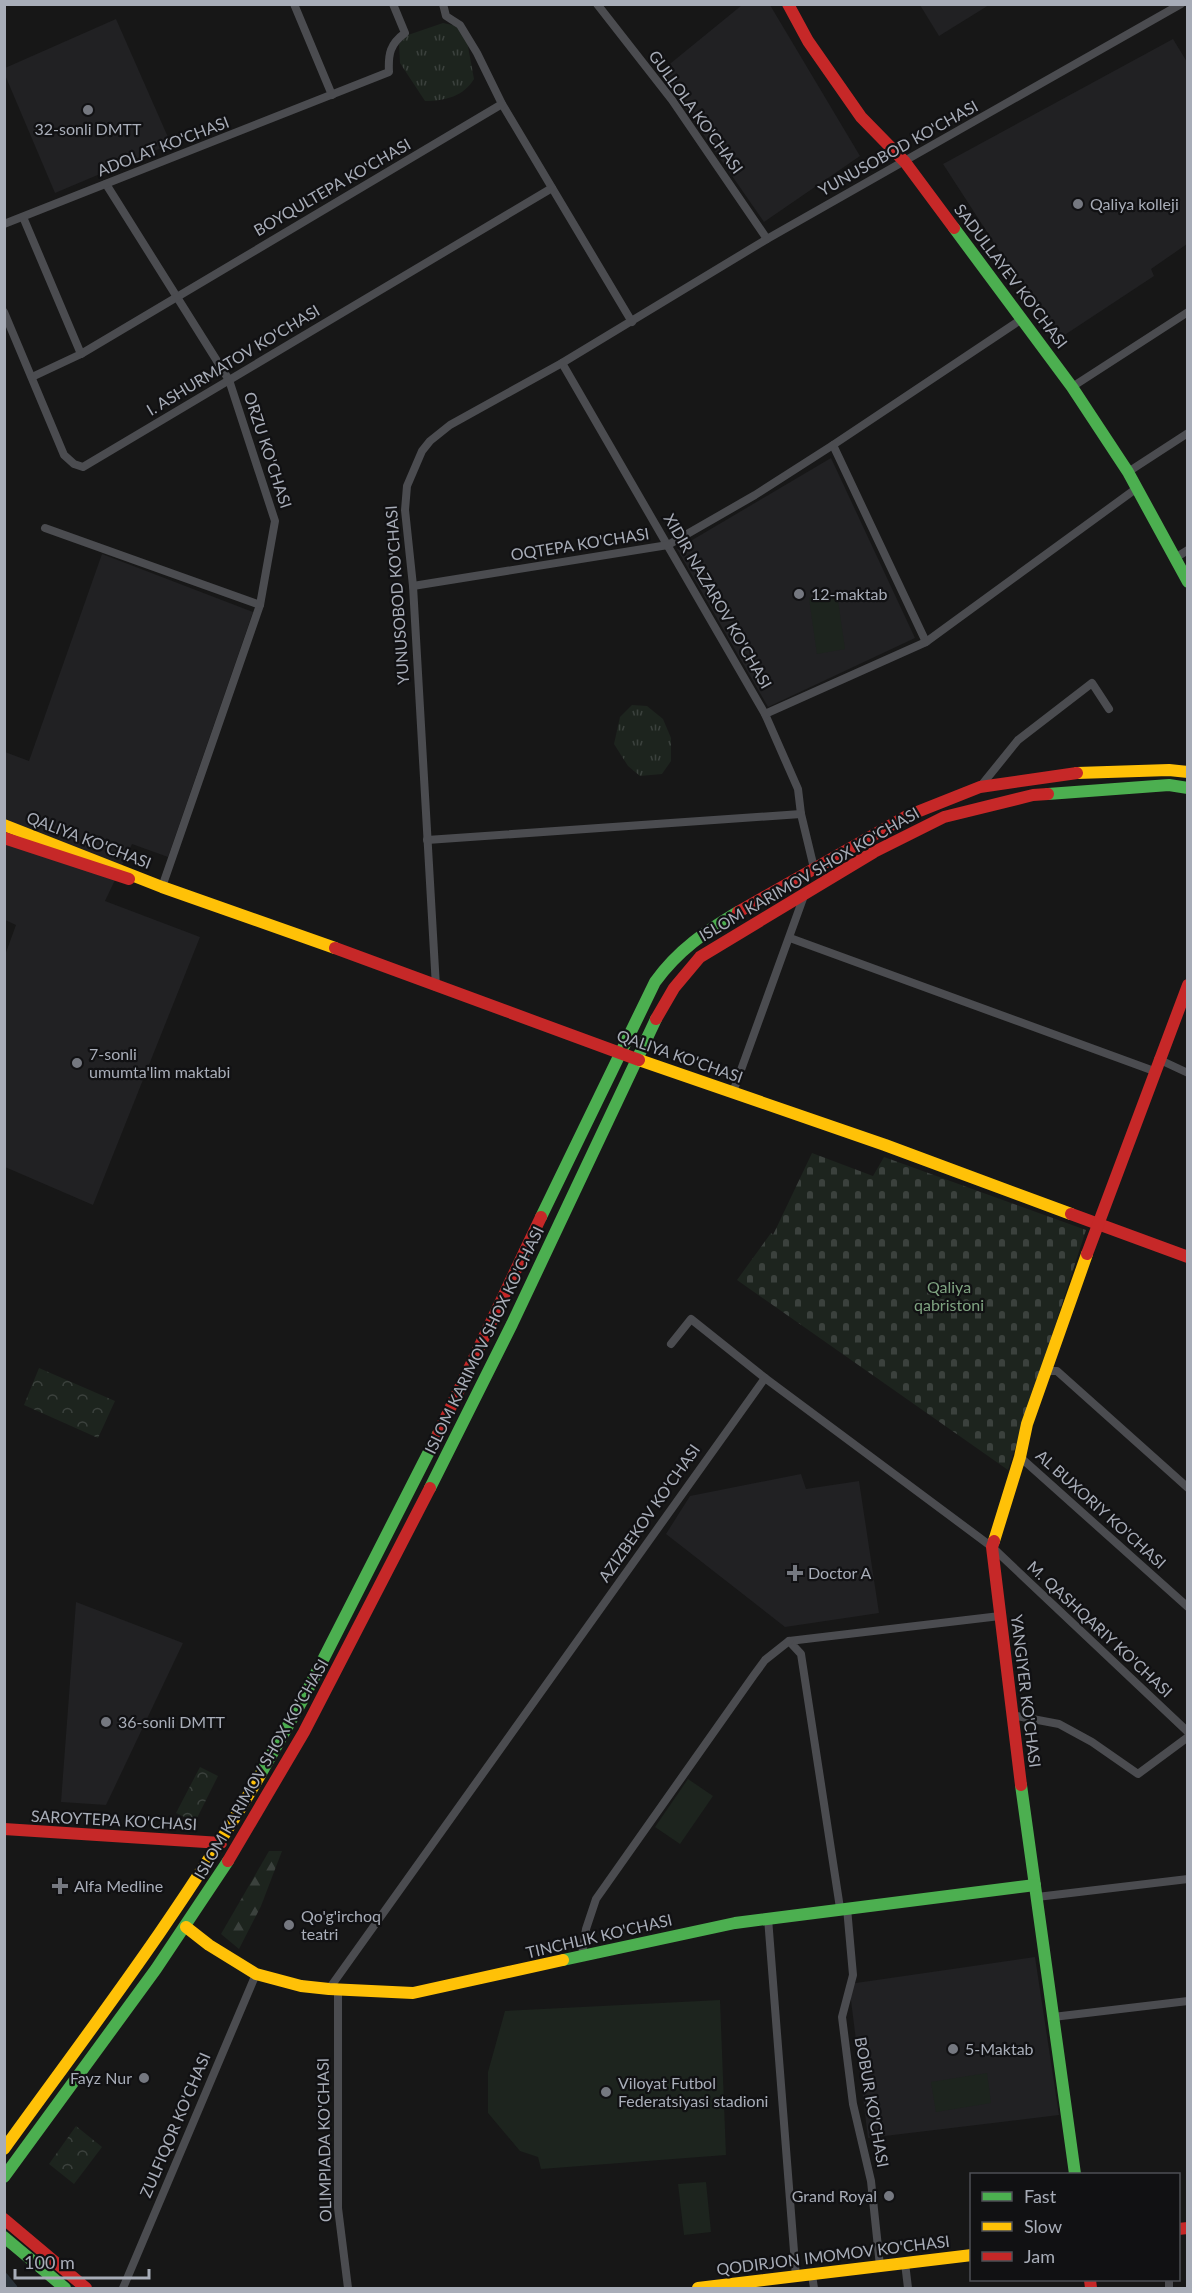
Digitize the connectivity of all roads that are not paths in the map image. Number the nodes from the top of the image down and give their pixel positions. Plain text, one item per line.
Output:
1 (294, 4) edge
2 (393, 4) edge
3 (442, 4) edge
4 (597, 4) edge
5 (788, 4) edge
6 (1181, 4) edge
7 (332, 95) junction
8 (502, 104) junction
9 (905, 162) junction
10 (105, 184) junction
11 (552, 188) junction
12 (23, 217) junction
13 (4, 224) edge
14 (767, 239) junction
15 (176, 296) junction
16 (4, 312) edge
17 (1188, 312) edge
18 (1022, 319) junction
19 (632, 322) junction
20 (81, 354) junction
21 (562, 363) junction
22 (32, 377) junction
23 (229, 380) junction
24 (1072, 387) junction
25 (1188, 433) edge
26 (833, 445) junction
27 (1128, 472) junction
28 (1137, 488) junction
29 (45, 528) dead end
30 (668, 545) junction
31 (1188, 550) edge
32 (1175, 558) junction
33 (1188, 582) edge
34 (413, 586) junction
35 (260, 605) junction
36 (926, 642) junction
37 (1109, 709) dead end
38 (765, 714) junction
39 (1188, 772) edge
40 (1026, 779) junction
41 (980, 787) junction
42 (1188, 788) edge
43 (1030, 795) junction
44 (801, 814) junction
45 (4, 825) edge
46 (4, 838) edge
47 (427, 840) junction
48 (814, 868) junction
49 (162, 887) junction
50 (805, 893) junction
51 (790, 938) junction
52 (1188, 985) edge
53 (436, 987) junction
54 (620, 1053) junction
55 (1158, 1059) junction
56 (637, 1060) junction
57 (1154, 1071) junction
58 (1188, 1073) edge
59 (733, 1092) junction
60 (1096, 1224) junction
61 (1188, 1257) edge
62 (671, 1344) dead end
63 (1045, 1371) junction
64 (765, 1378) junction
65 (1020, 1457) junction
66 (1188, 1488) edge
67 (392, 1530) junction
68 (404, 1539) junction
69 (992, 1547) junction
70 (1188, 1607) edge
71 (1000, 1616) junction
72 (789, 1641) junction
73 (1011, 1715) junction
74 (1188, 1735) edge
75 (4, 1829) edge
76 (221, 1843) junction
77 (1188, 1880) edge
78 (1036, 1891) junction
79 (843, 1908) junction
80 (768, 1918) junction
81 (186, 1927) junction
82 (582, 1955) junction
83 (256, 1974) junction
84 (333, 1990) junction
85 (1188, 2001) edge
86 (1053, 2017) junction
87 (4, 2149) edge
88 (1075, 2173) edge
89 (4, 2176) edge
90 (4, 2219) edge
91 (4, 2237) edge
92 (970, 2254) edge
93 (905, 2263) junction
94 (880, 2266) junction
95 (812, 2275) junction
96 (796, 2277) junction
97 (735, 2286) edge
98 (65, 2289) edge
99 (86, 2289) edge
100 (123, 2289) edge
101 (348, 2289) edge
102 (698, 2289) edge
103 (814, 2289) edge
104 (908, 2289) edge

1 - 7 street
2 - 7 street, ADOLAT KO'CHASI
3 - 8 street
4 - 14 street, GULLOLA KO'CHASI
5 - 9 main road, SADULLAYEV KO'CHASI
6 - 9 street, YUNUSOBOD KO'CHASI
7 - 10 street, ADOLAT KO'CHASI
8 - 11 street
8 - 15 street, BOYQULTEPA KO'CHASI
9 - 14 street, YUNUSOBOD KO'CHASI
9 - 18 main road, SADULLAYEV KO'CHASI
10 - 12 street, ADOLAT KO'CHASI
10 - 15 street, ORZU KO'CHASI
11 - 19 street
11 - 23 street, I. ASHURMATOV KO'CHASI
12 - 13 street, ADOLAT KO'CHASI
12 - 20 street
14 - 19 street, YUNUSOBOD KO'CHASI
15 - 20 street, BOYQULTEPA KO'CHASI
15 - 23 street, ORZU KO'CHASI
16 - 22 street, I. ASHURMATOV KO'CHASI
17 - 24 street
18 - 24 main road, SADULLAYEV KO'CHASI
18 - 26 street, OQTEPA KO'CHASI
19 - 21 street, YUNUSOBOD KO'CHASI
20 - 22 street, BOYQULTEPA KO'CHASI
21 - 30 street, XIDIR NAZAROV KO'CHASI
21 - 34 street, YUNUSOBOD KO'CHASI
22 - 23 street, I. ASHURMATOV KO'CHASI
23 - 35 street, ORZU KO'CHASI
24 - 27 main road, SADULLAYEV KO'CHASI
25 - 27 street
26 - 30 street, OQTEPA KO'CHASI
26 - 36 street
27 - 28 main road, SADULLAYEV KO'CHASI
28 - 32 main road, SADULLAYEV KO'CHASI
28 - 36 street
29 - 35 street
30 - 34 street, OQTEPA KO'CHASI
30 - 38 street, XIDIR NAZAROV KO'CHASI
31 - 32 street
32 - 33 main road, SADULLAYEV KO'CHASI
34 - 47 street, YUNUSOBOD KO'CHASI
35 - 49 street, ORZU KO'CHASI
36 - 38 street
37 - 41 street
38 - 44 street, XIDIR NAZAROV KO'CHASI
39 - 40 main road, ISLOM KARIMOV SHOX KO'CHASI
40 - 41 main road, ISLOM KARIMOV SHOX KO'CHASI
40 - 43 main road
41 - 48 main road, ISLOM KARIMOV SHOX KO'CHASI
42 - 43 main road, ISLOM KARIMOV SHOX KO'CHASI
43 - 50 main road, ISLOM KARIMOV SHOX KO'CHASI
44 - 47 street
44 - 48 street, XIDIR NAZAROV KO'CHASI
45 - 49 main road, QALIYA KO'CHASI
46 - 49 main road, QALIYA KO'CHASI
47 - 53 street, YUNUSOBOD KO'CHASI
48 - 54 main road, ISLOM KARIMOV SHOX KO'CHASI
49 - 53 main road, QALIYA KO'CHASI
50 - 51 street
50 - 56 main road, ISLOM KARIMOV SHOX KO'CHASI
51 - 57 street
51 - 59 street
52 - 55 main road, YANGIYER KO'CHASI
53 - 54 main road, QALIYA KO'CHASI
54 - 56 main road, QALIYA KO'CHASI
54 - 67 main road, ISLOM KARIMOV SHOX KO'CHASI
55 - 57 main road, YANGIYER KO'CHASI
55 - 58 street
56 - 59 main road, QALIYA KO'CHASI
56 - 68 main road, ISLOM KARIMOV SHOX KO'CHASI
57 - 60 main road, YANGIYER KO'CHASI
59 - 60 main road, QALIYA KO'CHASI
60 - 61 main road, QALIYA KO'CHASI
60 - 63 main road, YANGIYER KO'CHASI
62 - 64 street
63 - 65 main road, YANGIYER KO'CHASI
63 - 66 street
64 - 69 street
64 - 84 street, AZIZBEKOV KO'CHASI
65 - 69 main road, YANGIYER KO'CHASI
65 - 70 street, AL BUXORIY KO'CHASI
67 - 68 main road
67 - 76 main road, ISLOM KARIMOV SHOX KO'CHASI
68 - 81 main road, ISLOM KARIMOV SHOX KO'CHASI
69 - 71 main road, YANGIYER KO'CHASI
69 - 74 street, M. QASHQARIY KO'CHASI
71 - 72 street
71 - 73 main road, YANGIYER KO'CHASI
72 - 79 street
72 - 82 street
73 - 74 street
73 - 78 main road, YANGIYER KO'CHASI
75 - 76 main road, SAROYTEPA KO'CHASI
76 - 87 main road, ISLOM KARIMOV SHOX KO'CHASI
77 - 78 street
78 - 79 main road, TINCHLIK KO'CHASI
78 - 86 main road, YANGIYER KO'CHASI
79 - 80 main road, TINCHLIK KO'CHASI
79 - 94 street, BOBUR KO'CHASI
80 - 82 main road, TINCHLIK KO'CHASI
80 - 96 street
81 - 83 main road, TINCHLIK KO'CHASI
81 - 89 main road, ISLOM KARIMOV SHOX KO'CHASI
82 - 84 main road, TINCHLIK KO'CHASI
83 - 84 main road, TINCHLIK KO'CHASI
83 - 100 street, ZULFIQOR KO'CHASI
84 - 101 street, OLIMPIADA KO'CHASI
85 - 86 street
86 - 88 main road, YANGIYER KO'CHASI
90 - 99 main road
91 - 98 main road
92 - 93 main road, QODIRJON IMOMOV KO'CHASI
93 - 94 main road, QODIRJON IMOMOV KO'CHASI
93 - 104 street
94 - 95 main road, QODIRJON IMOMOV KO'CHASI
95 - 96 main road, QODIRJON IMOMOV KO'CHASI
95 - 103 street
96 - 97 main road, QODIRJON IMOMOV KO'CHASI
97 - 102 main road, QODIRJON IMOMOV KO'CHASI

